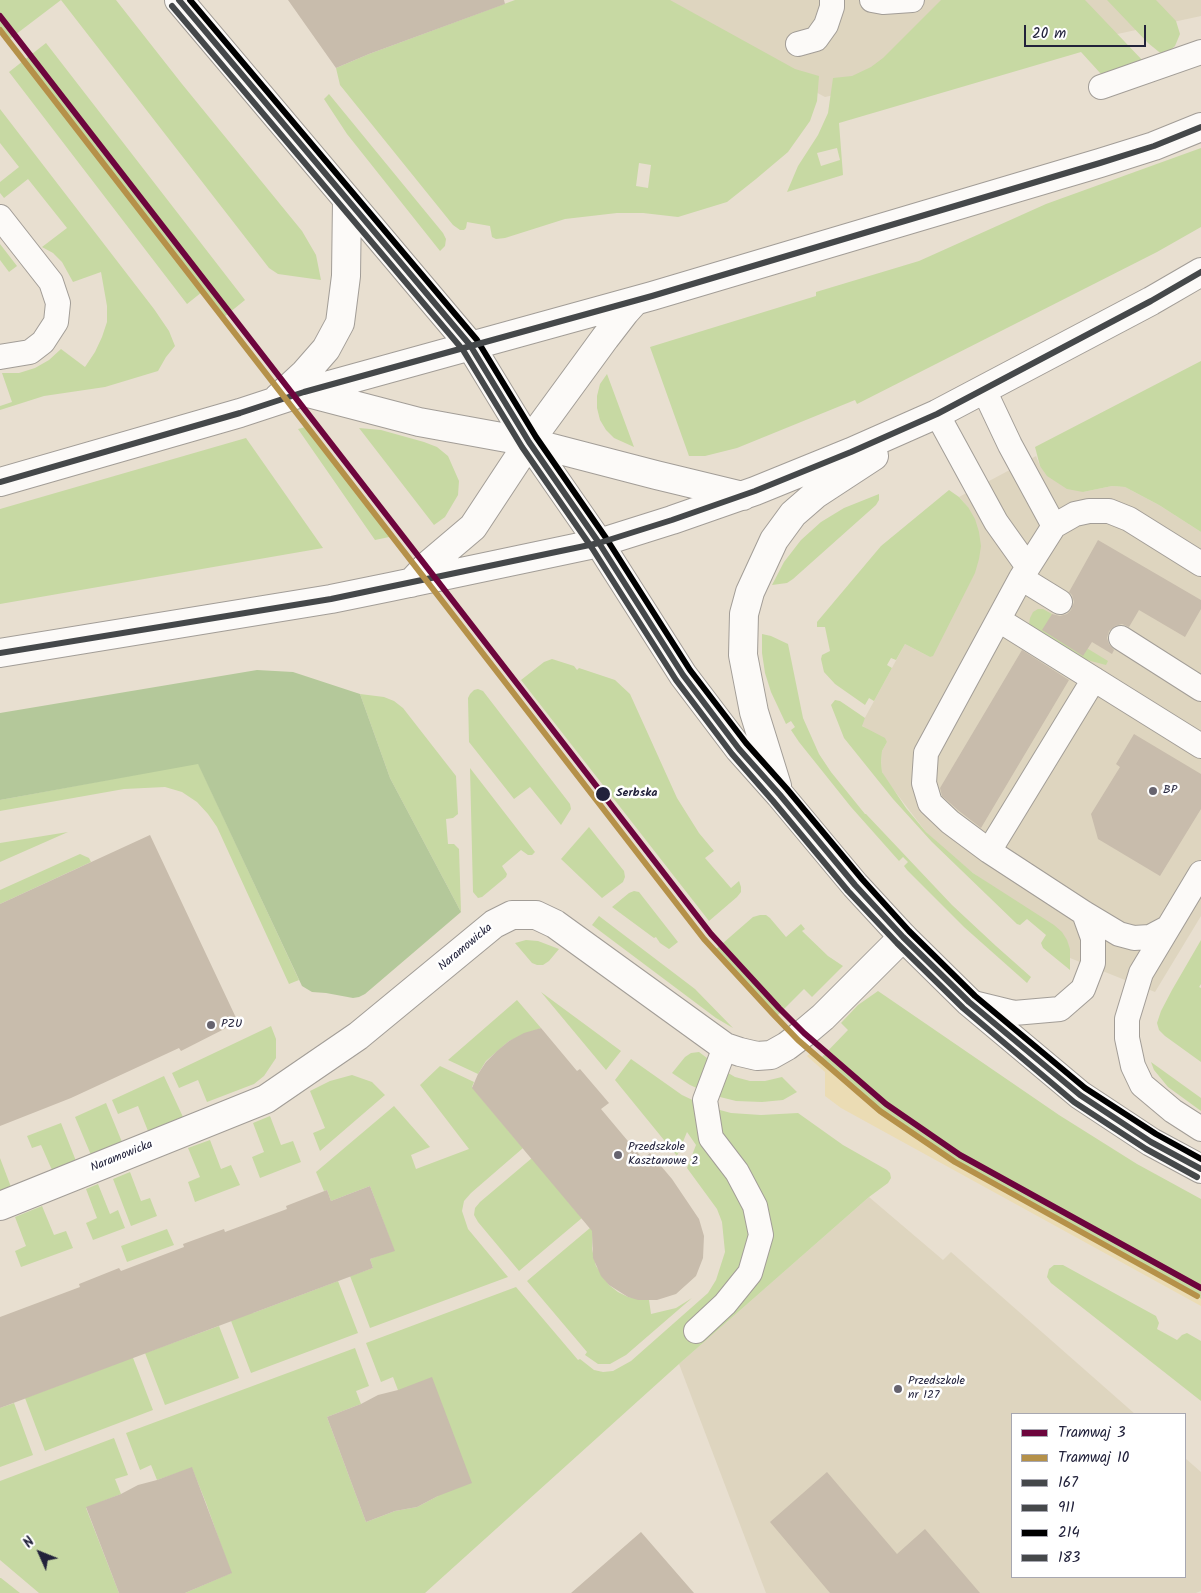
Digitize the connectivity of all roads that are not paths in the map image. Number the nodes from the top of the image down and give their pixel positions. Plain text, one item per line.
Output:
1 (179, 0) edge
2 (832, 0) edge
3 (872, 0) edge
4 (912, 0) edge
5 (798, 44) dead end
6 (1201, 52) edge
7 (1101, 87) dead end
8 (1201, 127) edge
9 (347, 201) junction
10 (0, 217) edge
11 (1201, 272) edge
12 (635, 301) junction
13 (470, 346) junction
14 (0, 358) edge
15 (984, 390) junction
16 (304, 392) junction
17 (274, 402) junction
18 (937, 414) junction
19 (530, 442) junction
20 (0, 482) edge
21 (743, 496) junction
22 (1054, 526) junction
23 (599, 543) junction
24 (1201, 564) edge
25 (1024, 572) junction
26 (411, 583) junction
27 (1060, 602) dead end
28 (998, 620) junction
29 (1121, 638) dead end
30 (0, 653) edge
31 (1094, 679) junction
32 (1201, 689) edge
33 (1201, 746) edge
34 (780, 795) junction
35 (989, 851) junction
36 (1201, 873) edge
37 (1084, 913) junction
38 (1167, 928) junction
39 (903, 937) junction
40 (970, 1002) junction
41 (725, 1046) junction
42 (1201, 1128) edge
43 (1201, 1169) edge
44 (0, 1206) edge
45 (696, 1330) dead end

1 - 9 street
2 - 5 lane
3 - 4 lane
6 - 7 lane
8 - 12 street
9 - 13 street
9 - 17 street
10 - 14 lane
11 - 15 street
12 - 13 street
12 - 19 street
13 - 16 street
13 - 19 street
15 - 18 street
15 - 22 lane
16 - 17 street
16 - 19 street
17 - 20 street
18 - 21 street
18 - 25 lane
18 - 34 street
19 - 21 street
19 - 23 street
19 - 26 street
21 - 23 street
22 - 24 lane
22 - 25 lane
23 - 26 street
23 - 34 street
25 - 27 lane
25 - 28 lane
26 - 30 street
28 - 31 lane
28 - 35 lane
29 - 32 lane
31 - 33 lane
31 - 35 lane
34 - 39 street
35 - 37 lane
36 - 38 lane
37 - 38 lane
37 - 40 lane
38 - 42 lane
39 - 40 street
39 - 41 street, Naramowicka
40 - 43 street
41 - 44 street, Naramowicka
41 - 45 lane

